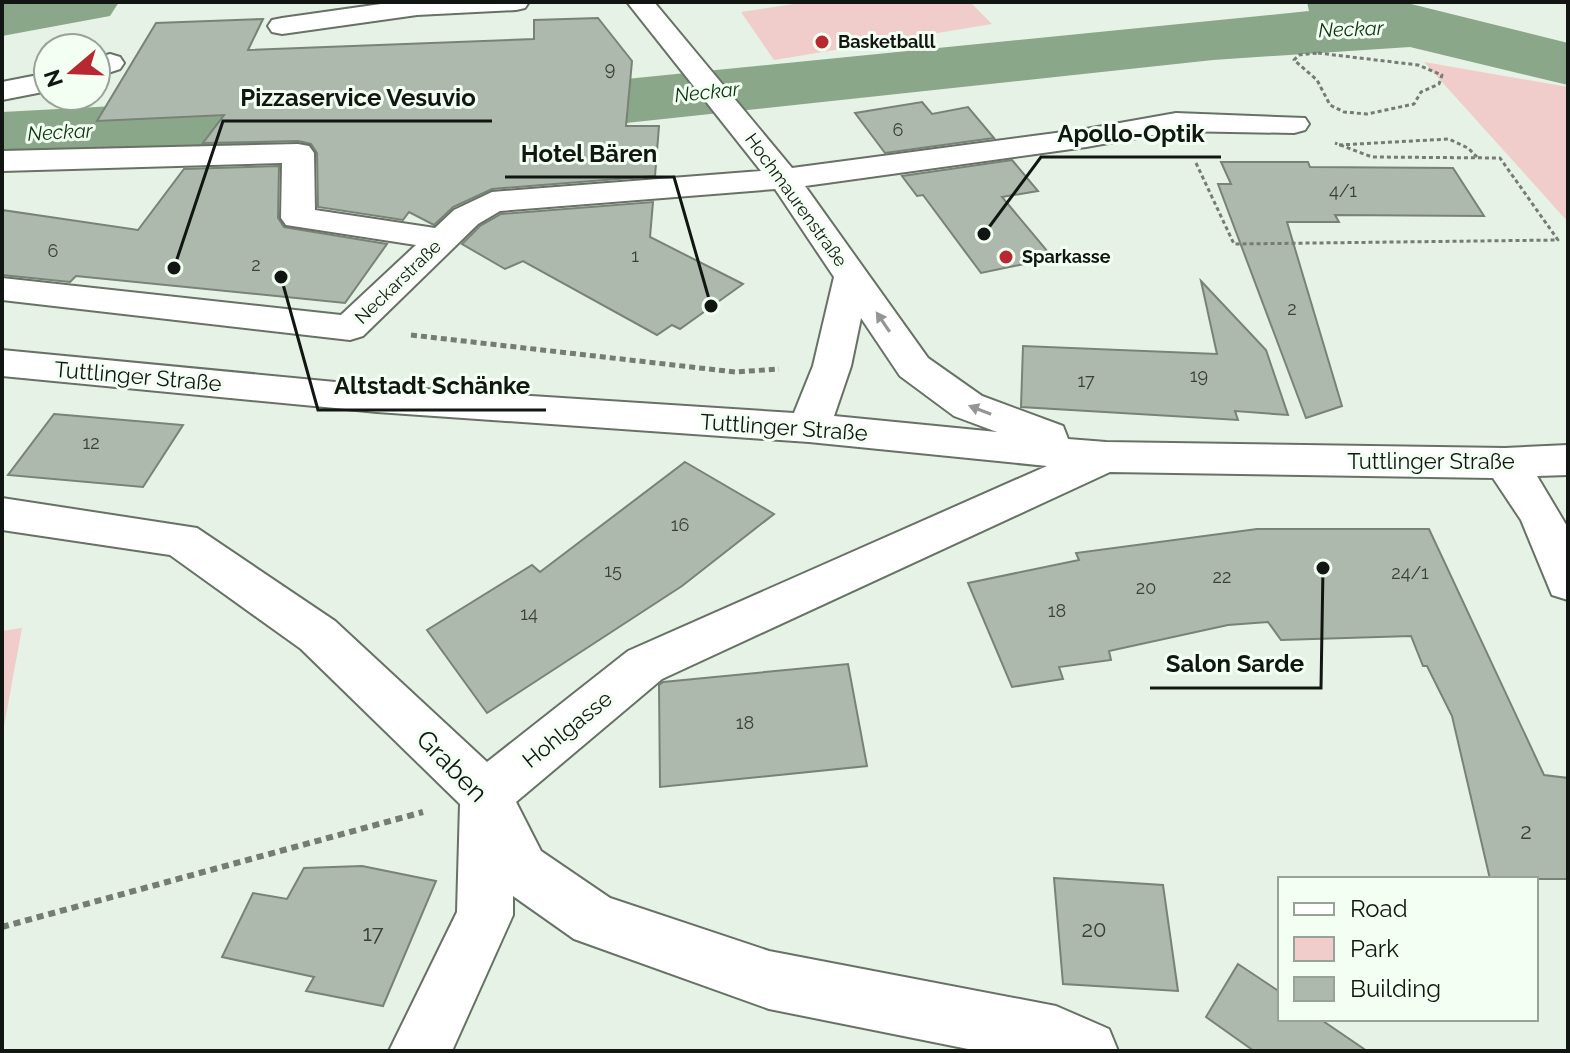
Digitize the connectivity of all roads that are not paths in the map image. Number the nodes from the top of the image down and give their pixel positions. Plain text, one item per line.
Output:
1 (516, 2) edge
2 (640, 2) edge
3 (282, 26) dead end
4 (32, 85) edge
5 (2, 91) edge
6 (1294, 124) road end
7 (2, 161) edge
8 (784, 179) junction
9 (443, 239) junction
10 (852, 276) junction
11 (2, 289) edge
12 (2, 363) edge
13 (809, 428) junction
14 (1106, 457) junction
15 (1568, 460) edge
16 (1505, 463) junction
17 (2, 514) edge
18 (1568, 582) edge
19 (486, 795) junction
20 (420, 1051) edge
21 (1087, 1051) edge

1 - 3 street
2 - 8 street, Hochmaurenstraße
4 - 5 street
6 - 8 street, Neckarstraße
7 - 9 street
8 - 9 street, Neckarstraße
8 - 10 street, Hochmaurenstraße
9 - 11 street, Neckarstraße
10 - 13 street, Hochmaurenstraße
14 -> 10 street
12 - 13 street, Tuttlinger Straße
13 - 14 street, Tuttlinger Straße
14 - 16 street, Tuttlinger Straße
14 - 19 street, Hohlgasse
15 - 16 street, Tuttlinger Straße
16 - 18 street
17 - 19 street, Graben
19 - 20 street
19 - 21 street, Graben

